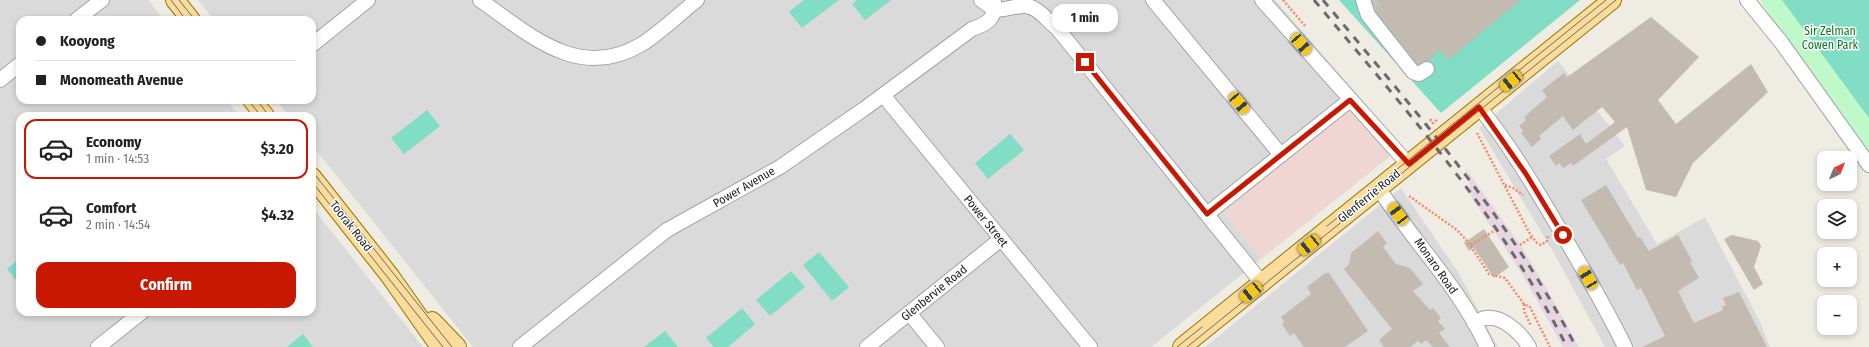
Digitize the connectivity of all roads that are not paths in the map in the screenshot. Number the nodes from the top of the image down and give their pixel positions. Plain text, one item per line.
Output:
1 (102, 0) edge
2 (175, 0) edge
3 (368, 0) edge
4 (480, 0) edge
5 (697, 0) edge
6 (1010, 0) edge
7 (1153, 0) edge
8 (1262, 0) edge
9 (1612, 0) edge
10 (1746, 0) edge
11 (1034, 2) edge
12 (990, 3) edge
13 (1366, 5) edge
14 (81, 16) edge
15 (188, 16) edge
16 (316, 42) edge
17 (16, 67) edge
18 (1427, 69) dead end
19 (0, 80) edge
20 (883, 95) junction
21 (1350, 100) junction
22 (255, 104) edge
23 (1479, 107) junction
24 (262, 112) edge
25 (1281, 155) junction
26 (1409, 164) junction
27 (1869, 165) edge
28 (316, 182) edge
29 (1379, 188) junction
30 (1207, 214) junction
31 (1001, 239) junction
32 (390, 276) junction
33 (1262, 283) junction
34 (909, 313) junction
35 (137, 316) edge
36 (1474, 323) junction
37 (98, 347) edge
38 (440, 347) edge
39 (457, 347) edge
40 (520, 347) edge
41 (867, 347) edge
42 (937, 347) edge
43 (1090, 347) edge
44 (1182, 347) edge
45 (1487, 347) edge
46 (1529, 347) edge
47 (1625, 347) edge

1 - 14 street
2 - 15 main road
3 - 16 street
4 - 5 street
6 - 12 street
7 - 25 street
8 - 21 street
9 - 23 main road, Glenferrie Road
10 - 27 street
11 - 12 street
11 - 30 street
12 - 20 street, Power Avenue
13 - 18 street
17 - 19 street
20 - 31 street, Power Street
20 - 40 street, Power Avenue
21 - 25 street
21 - 26 street
22 - 24 main road
23 - 26 main road, Glenferrie Road
23 - 47 street
25 - 30 street
26 - 29 main road, Glenferrie Road
28 - 32 main road, Toorak Road
29 - 33 main road, Glenferrie Road
29 - 36 street, Monaro Road
30 - 33 street
31 - 34 street, Glenbervie Road
31 - 43 street, Power Street
32 - 38 main road, Toorak Road
32 - 39 main road, Toorak Road
33 - 44 main road, Glenferrie Road
34 - 41 street, Glenbervie Road
34 - 42 street
35 - 37 street
36 - 45 street, Monaro Road
36 - 46 street

